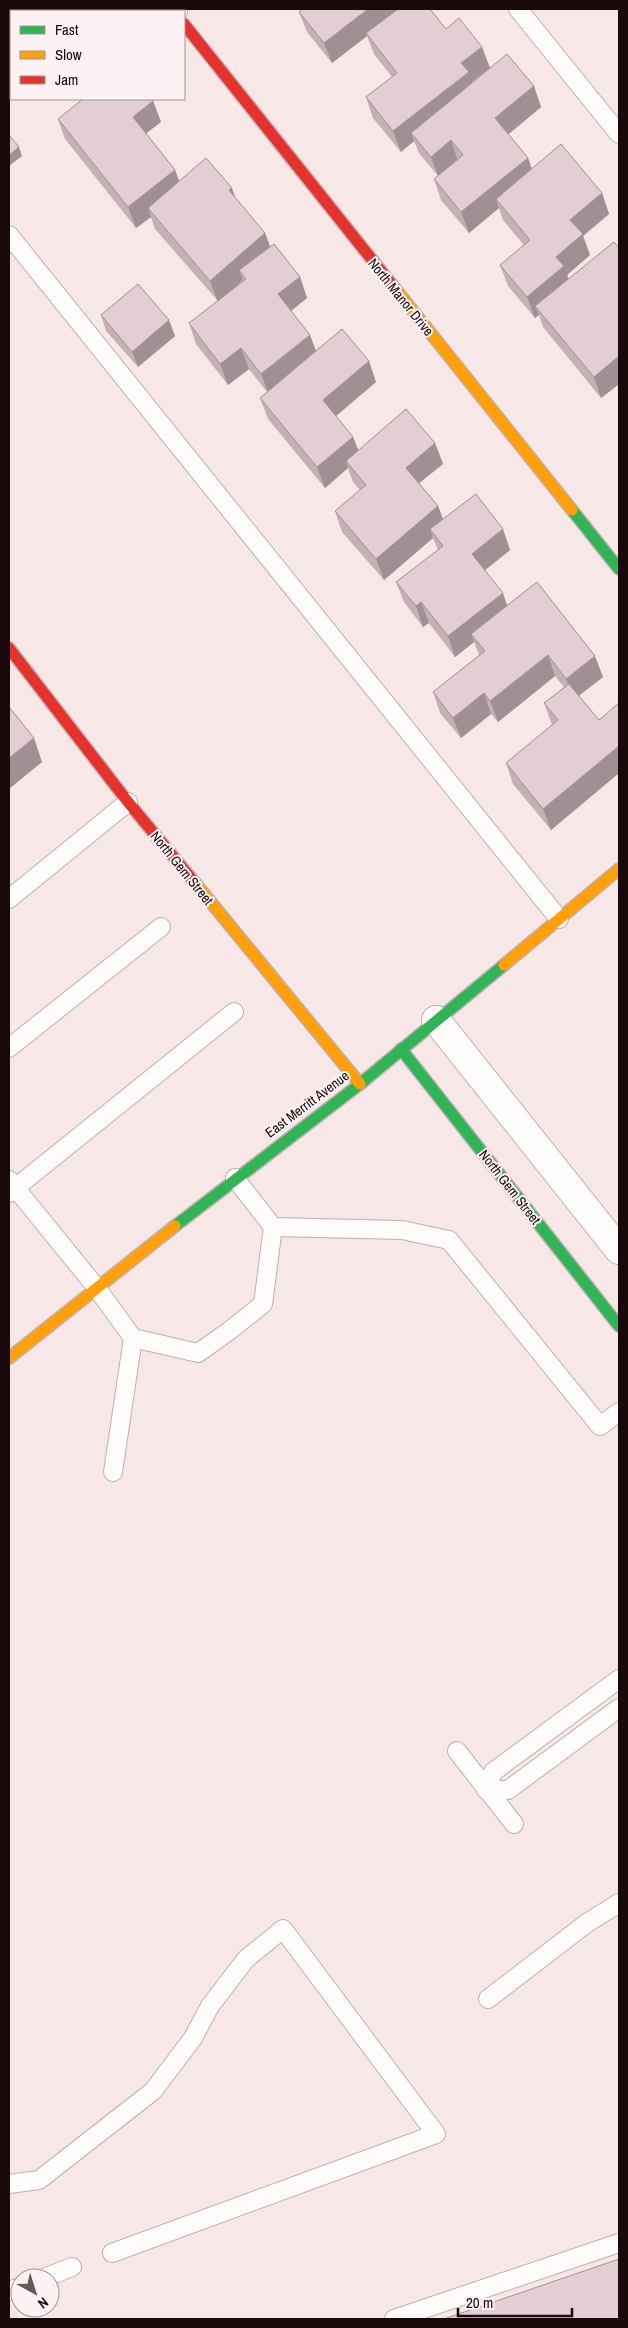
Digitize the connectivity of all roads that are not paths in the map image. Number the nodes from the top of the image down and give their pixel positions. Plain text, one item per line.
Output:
1 (518, 9) edge
2 (185, 25) edge
3 (619, 134) edge
4 (9, 235) edge
5 (619, 570) edge
6 (9, 648) edge
7 (128, 802) junction
8 (619, 869) edge
9 (9, 900) edge
10 (558, 919) junction
11 (160, 927) dead end
12 (234, 1012) dead end
13 (436, 1020) junction
14 (9, 1048) edge
15 (401, 1049) junction
16 (360, 1084) junction
17 (235, 1178) junction
18 (11, 1187) edge
19 (273, 1228) junction
20 (619, 1250) edge
21 (96, 1287) junction
22 (619, 1326) edge
23 (133, 1338) junction
24 (9, 1358) edge
25 (619, 1412) edge
26 (113, 1472) dead end
27 (619, 1679) edge
28 (619, 1708) edge
29 (457, 1751) dead end
30 (486, 1790) junction
31 (514, 1824) dead end
32 (619, 1903) edge
33 (488, 1999) dead end
34 (9, 2184) edge
35 (619, 2243) edge
36 (112, 2253) dead end
37 (72, 2267) dead end
38 (60, 2272) edge
39 (394, 2319) edge

1 - 3 lane
2 - 5 street, North Manor Drive
4 - 10 lane
6 - 7 street, North Gem Street
7 - 9 lane
7 - 16 street, North Gem Street
8 - 10 street, East Merritt Avenue
10 - 13 street, East Merritt Avenue
11 - 14 lane
12 - 18 lane
13 - 15 street, East Merritt Avenue
13 - 20 street
15 - 16 street, East Merritt Avenue
15 - 22 street, North Gem Street
16 - 17 street, East Merritt Avenue
17 - 19 lane
17 - 21 street, East Merritt Avenue
18 - 21 lane
19 - 23 lane
19 - 25 lane
21 - 23 lane
21 - 24 street, East Merritt Avenue
23 - 26 lane
27 - 30 lane
28 - 30 lane
29 - 30 lane
30 - 31 lane
32 - 33 lane
34 - 36 lane
35 - 39 lane
37 - 38 lane

